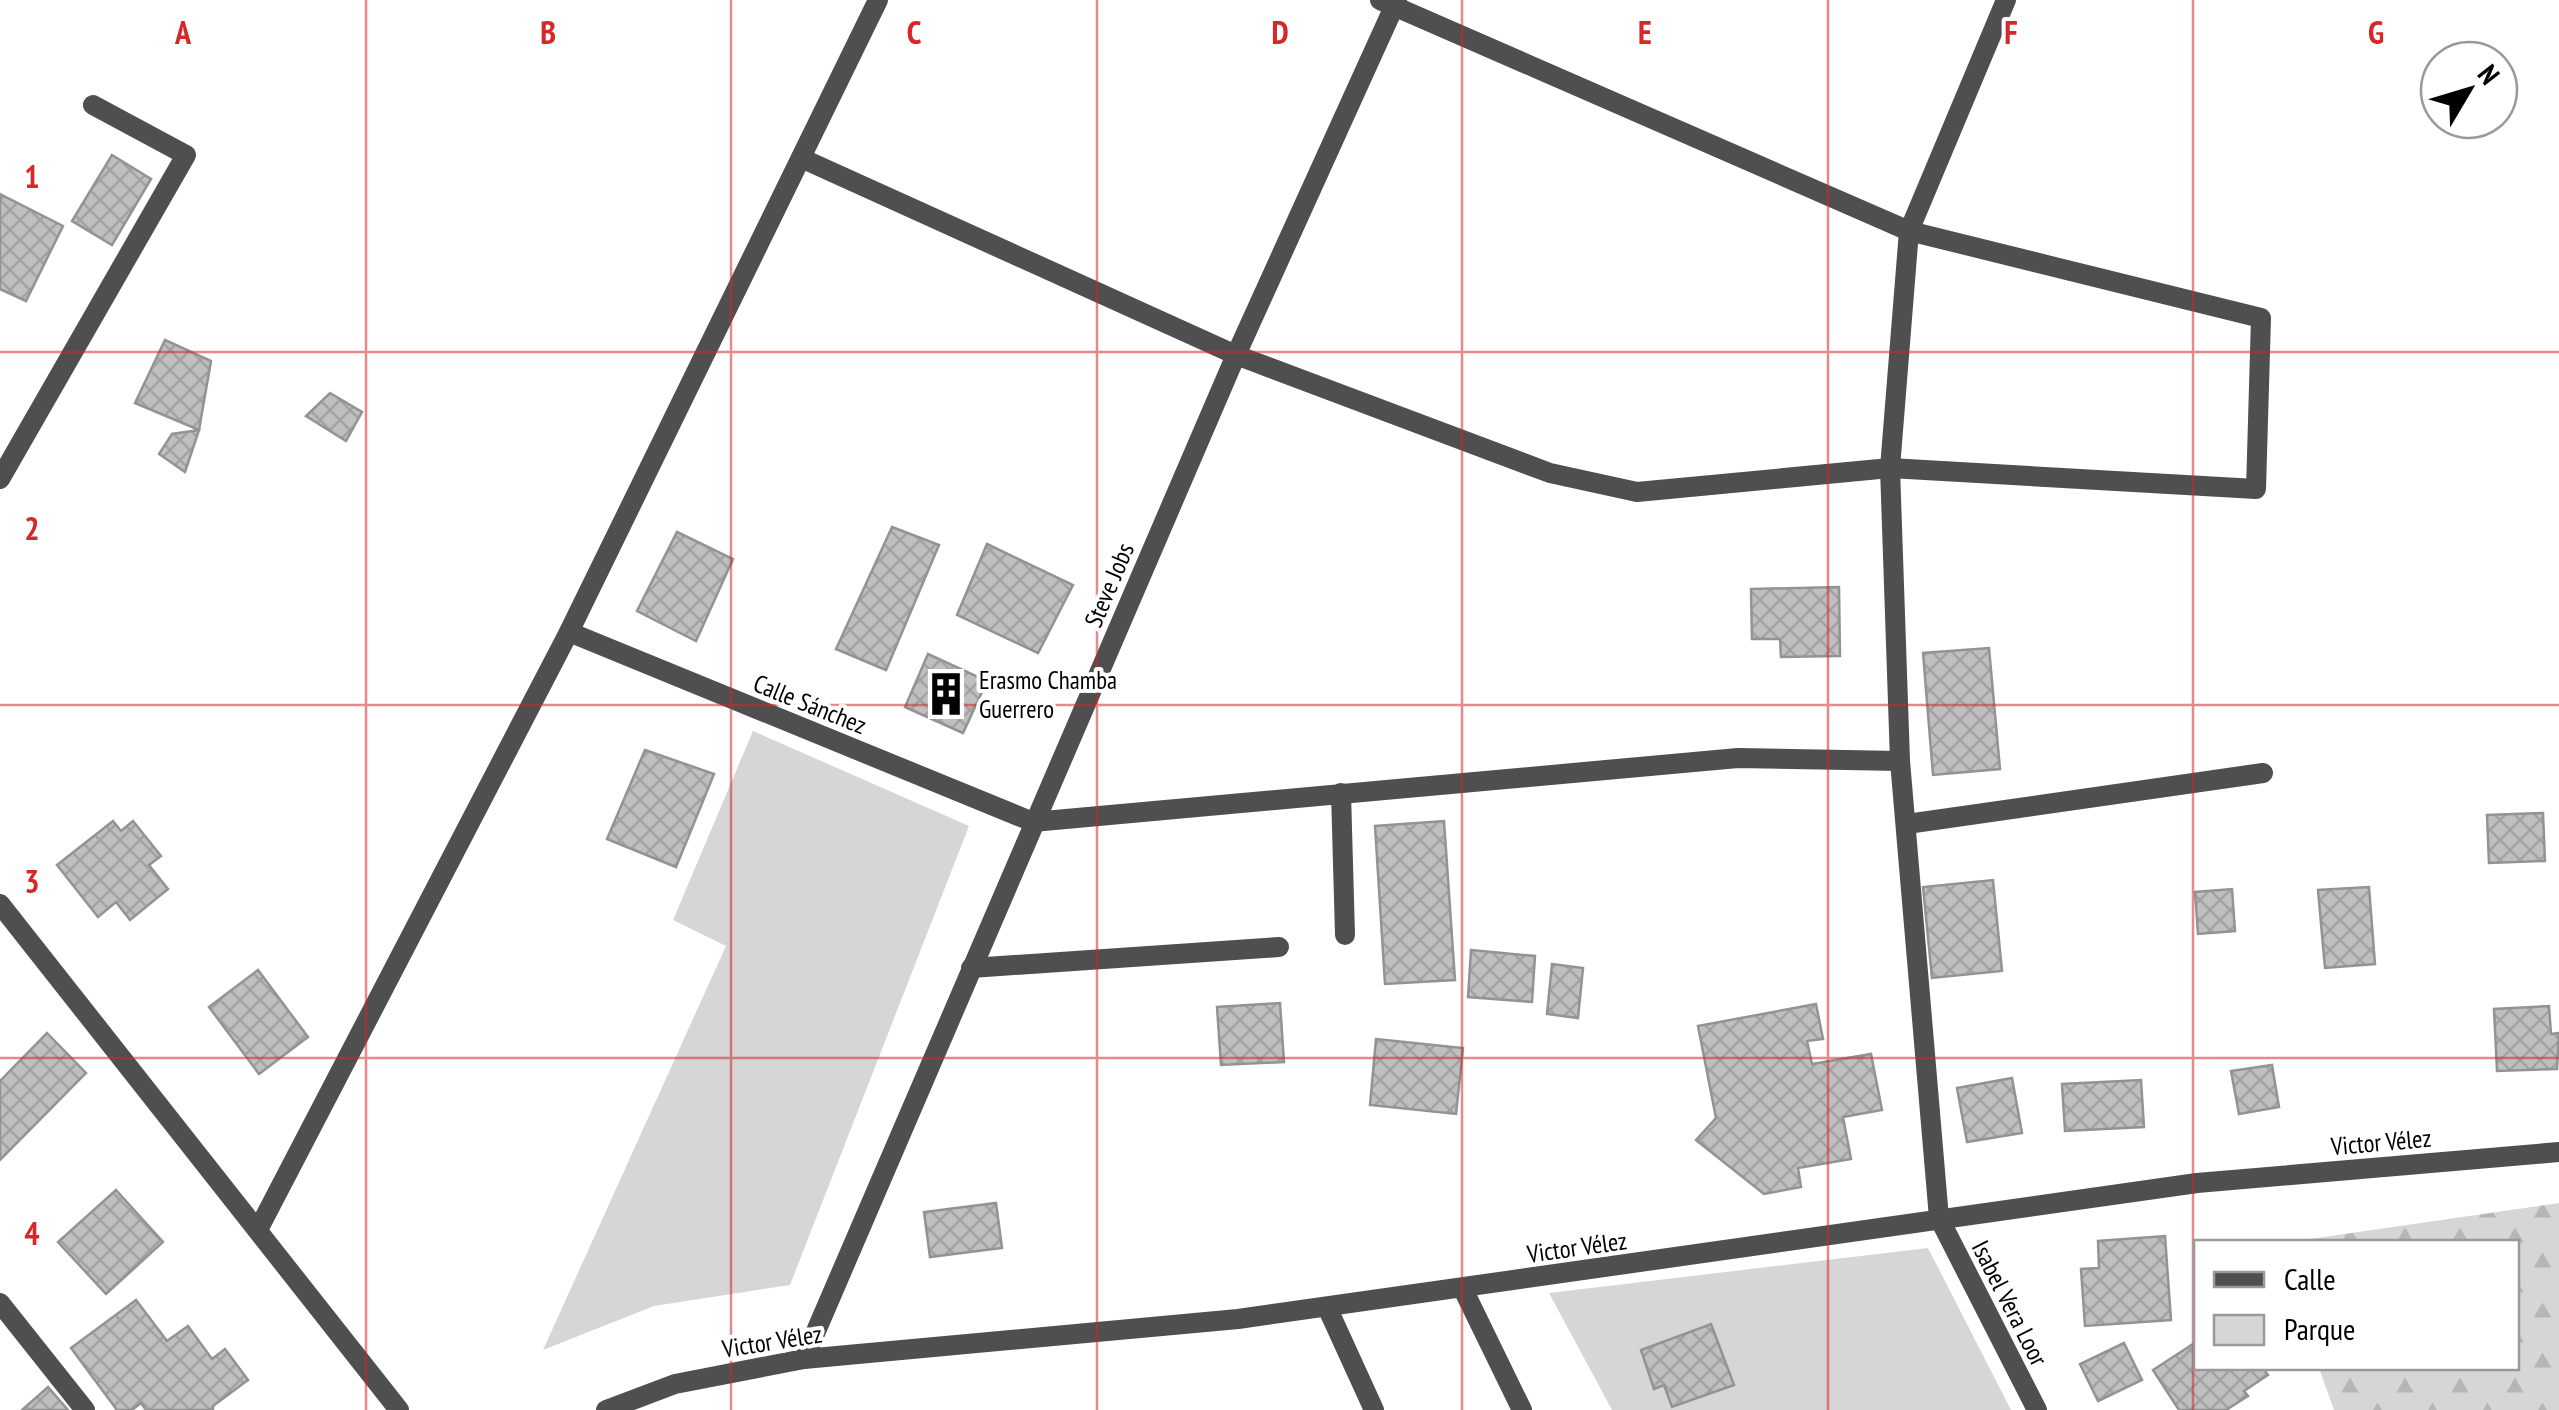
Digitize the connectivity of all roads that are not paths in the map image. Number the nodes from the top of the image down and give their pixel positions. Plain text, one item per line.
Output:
1 (878, 0) edge
2 (2006, 0) edge
3 (1390, 2) edge
4 (93, 105) dead end
5 (800, 158) junction
6 (1909, 231) junction
7 (1236, 354) junction
8 (1890, 468) junction
9 (0, 479) edge
10 (568, 632) junction
11 (1900, 761) junction
12 (2263, 774) dead end
13 (1341, 793) junction
14 (1033, 822) junction
15 (1906, 824) junction
16 (0, 904) edge
17 (1346, 936) dead end
18 (1279, 947) dead end
19 (971, 968) junction
20 (2559, 1152) edge
21 (1939, 1218) junction
22 (258, 1230) junction
23 (1463, 1289) junction
24 (0, 1303) edge
25 (1328, 1306) junction
26 (804, 1359) junction
27 (610, 1409) edge
28 (84, 1410) edge
29 (400, 1410) edge
30 (1374, 1410) edge
31 (1522, 1410) edge
32 (2037, 1410) edge

1 - 5 street
2 - 6 street
3 - 6 street
3 - 7 street, Steve Jobs
4 - 9 street
5 - 7 street
5 - 10 street
6 - 8 street
6 - 8 street
7 - 8 street
7 - 14 street, Steve Jobs
8 - 11 street
10 - 14 street, Calle Sánchez
10 - 22 street
11 - 13 street
11 - 15 street
12 - 15 street
13 - 14 street
13 - 17 street
14 - 19 street, Steve Jobs
15 - 21 street
16 - 22 street
18 - 19 street
19 - 26 street, Steve Jobs
20 - 21 street, Victor Vélez
21 - 23 street, Victor Vélez
21 - 32 street, Isabel Vera Loor
22 - 29 street
23 - 25 street, Victor Vélez
23 - 31 street
24 - 28 street
25 - 26 street, Victor Vélez
25 - 30 street
26 - 27 street, Victor Vélez

